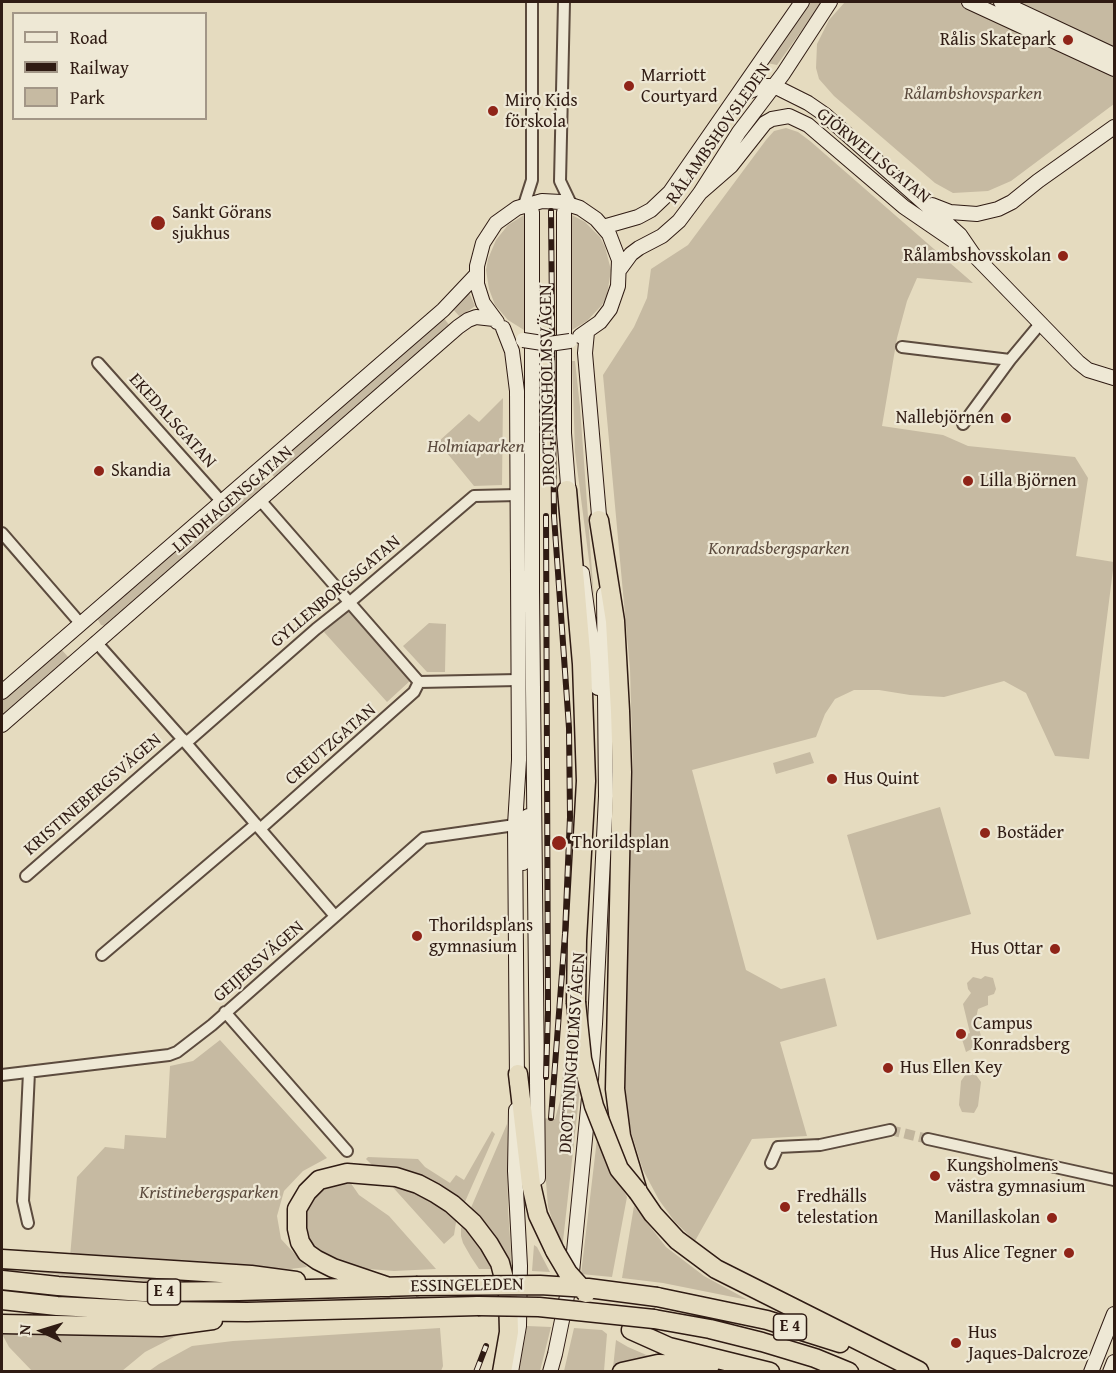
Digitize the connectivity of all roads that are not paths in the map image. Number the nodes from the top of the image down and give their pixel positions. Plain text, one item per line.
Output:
1 (532, 2) edge
2 (564, 2) edge
3 (802, 2) edge
4 (830, 2) edge
5 (969, 2) edge
6 (1001, 2) edge
7 (1114, 55) edge
8 (1114, 69) edge
9 (774, 86) junction
10 (736, 97) junction
11 (756, 110) junction
12 (1114, 127) edge
13 (700, 193) junction
14 (915, 194) junction
15 (528, 208) junction
16 (567, 208) junction
17 (603, 227) junction
18 (973, 254) junction
19 (620, 269) junction
20 (477, 274) junction
21 (498, 323) junction
22 (1040, 324) junction
23 (587, 332) junction
24 (902, 347) dead end
25 (1010, 360) junction
26 (98, 363) dead end
27 (1114, 378) edge
28 (963, 424) dead end
29 (567, 490) junction
30 (518, 495) junction
31 (261, 500) junction
32 (221, 501) junction
33 (599, 520) junction
34 (2, 533) edge
35 (350, 602) junction
36 (80, 623) junction
37 (96, 642) junction
38 (518, 680) junction
39 (419, 682) junction
40 (2, 693) edge
41 (2, 726) edge
42 (534, 735) junction
43 (604, 735) junction
44 (184, 741) junction
45 (515, 825) junction
46 (258, 826) junction
47 (26, 876) dead end
48 (517, 912) junction
49 (335, 916) junction
50 (102, 955) dead end
51 (225, 1012) junction
52 (29, 1072) junction
53 (518, 1074) junction
54 (2, 1075) edge
55 (890, 1130) tunnel mouth
56 (928, 1139) tunnel mouth
57 (347, 1151) dead end
58 (771, 1163) dead end
59 (1114, 1180) edge
60 (638, 1192) junction
61 (28, 1222) dead end
62 (551, 1243) junction
63 (2, 1259) edge
64 (2, 1280) edge
65 (389, 1287) junction
66 (327, 1289) junction
67 (2, 1300) edge
68 (247, 1312) junction
69 (1114, 1314) edge
70 (2, 1324) edge
71 (1114, 1362) edge
72 (502, 1371) edge
73 (511, 1371) edge
74 (550, 1371) edge
75 (622, 1371) edge
76 (764, 1371) edge
77 (770, 1371) edge
78 (849, 1371) edge
79 (920, 1371) edge
80 (1091, 1371) edge
81 (1110, 1371) edge

1 - 15 street, DROTTNINGHOLMSVÄGEN
2 - 16 street, DROTTNINGHOLMSVÄGEN
3 - 10 main road, RÅLAMBSHOVSLEDEN
4 - 9 main road, RÅLAMBSHOVSLEDEN
5 - 8 main road
6 - 7 main road
9 - 10 main road
9 - 11 main road, RÅLAMBSHOVSLEDEN
9 - 14 main road, GJÖRWELLSGATAN
10 - 11 main road
10 - 17 main road, RÅLAMBSHOVSLEDEN
11 - 13 main road, RÅLAMBSHOVSLEDEN
12 - 14 main road
13 - 18 main road, GJÖRWELLSGATAN
13 - 19 main road, RÅLAMBSHOVSLEDEN
14 - 18 main road, GJÖRWELLSGATAN
15 - 16 main road
15 - 20 main road
15 - 42 main road, DROTTNINGHOLMSVÄGEN
16 - 17 main road
16 - 29 main road, DROTTNINGHOLMSVÄGEN
17 - 19 main road
18 - 22 main road, GJÖRWELLSGATAN
19 - 23 main road
20 - 21 main road, DROTTNINGHOLMSVÄGEN
20 - 32 main road, LINDHAGENSGATAN
21 - 23 main road, bridge
21 - 30 main road, DROTTNINGHOLMSVÄGEN
21 - 31 main road, LINDHAGENSGATAN
22 - 25 street
22 - 27 main road, GJÖRWELLSGATAN
23 - 33 main road, DROTTNINGHOLMSVÄGEN
24 - 25 street
25 - 28 street
26 - 32 street, EKEDALSGATAN
29 - 43 main road, DROTTNINGHOLMSVÄGEN
29 - 60 highway, bridge
30 - 35 street, GYLLENBORGSGATAN
30 - 38 main road, DROTTNINGHOLMSVÄGEN
31 - 35 street
31 - 37 main road, LINDHAGENSGATAN
32 - 36 main road, LINDHAGENSGATAN
33 - 43 main road, DROTTNINGHOLMSVÄGEN
33 - 60 highway
34 - 36 street
35 - 39 street
35 - 44 street, GYLLENBORGSGATAN
36 - 37 main road
36 - 40 main road, LINDHAGENSGATAN
37 - 41 main road, LINDHAGENSGATAN
37 - 44 street, KRISTINEBERGSVÄGEN
38 - 39 street
38 - 45 main road, DROTTNINGHOLMSVÄGEN
39 - 46 street, CREUTZGATAN
42 - 48 main road, DROTTNINGHOLMSVÄGEN
42 - 62 main road, DROTTNINGHOLMSVÄGEN
43 - 74 main road, DROTTNINGHOLMSVÄGEN
44 - 46 street, KRISTINEBERGSVÄGEN
44 - 47 street, KRISTINEBERGSVÄGEN
45 - 48 main road, DROTTNINGHOLMSVÄGEN
45 - 49 street, GEIJERSVÄGEN
46 - 49 street, KRISTINEBERGSVÄGEN
46 - 50 street
48 - 53 main road, DROTTNINGHOLMSVÄGEN
49 - 51 street, GEIJERSVÄGEN
51 - 52 street, GEIJERSVÄGEN
51 - 57 street
52 - 54 street, GEIJERSVÄGEN
52 - 61 street
53 - 62 highway
53 - 73 main road, DROTTNINGHOLMSVÄGEN
55 - 58 street
56 - 59 street
60 - 79 highway
62 - 77 highway, bridge
63 - 66 highway
64 - 66 highway, ESSINGELEDEN / E 4
65 - 66 highway, ESSINGELEDEN / E 4
65 - 72 highway
65 - 79 highway, ESSINGELEDEN / E 4, bridge
67 - 68 highway, ESSINGELEDEN / E 4
68 - 70 highway
68 - 78 highway, ESSINGELEDEN / E 4, bridge
69 - 80 main road
71 - 81 main road
75 - 76 highway

